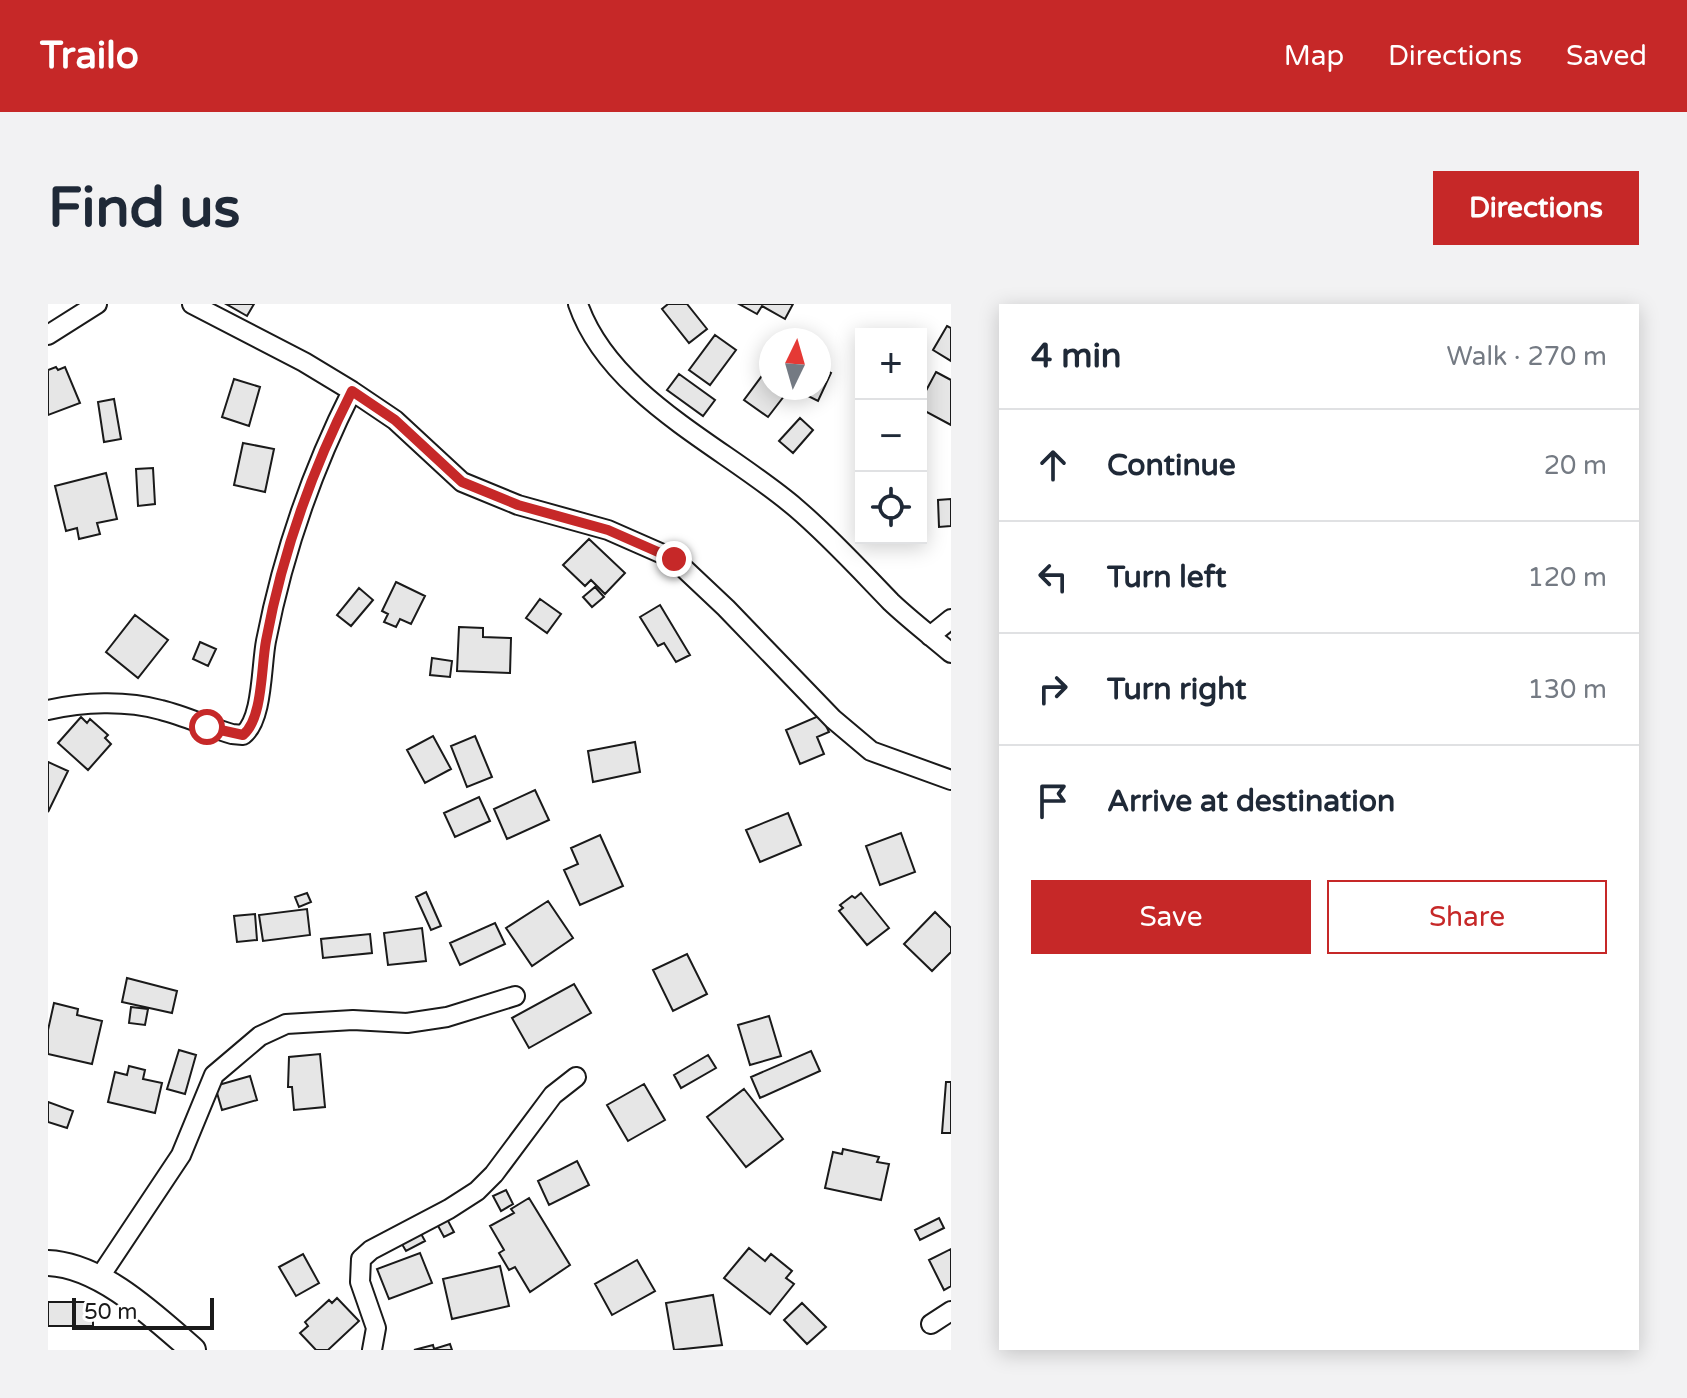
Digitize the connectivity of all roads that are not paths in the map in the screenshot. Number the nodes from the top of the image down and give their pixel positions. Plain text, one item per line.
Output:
1 (97, 304) edge
2 (192, 304) edge
3 (578, 304) edge
4 (48, 335) edge
5 (352, 391) junction
6 (951, 619) edge
7 (930, 636) junction
8 (951, 653) edge
9 (48, 710) edge
10 (951, 780) edge
11 (515, 996) dead end
12 (576, 1077) dead end
13 (48, 1263) edge
14 (99, 1278) junction
15 (951, 1311) edge
16 (931, 1324) dead end
17 (193, 1350) edge
18 (372, 1350) edge

1 - 4 street
2 - 5 street
3 - 7 street
5 - 9 street
5 - 10 street
6 - 7 street
7 - 8 street
11 - 14 street
12 - 18 street
13 - 14 main road
14 - 17 main road
15 - 16 street

